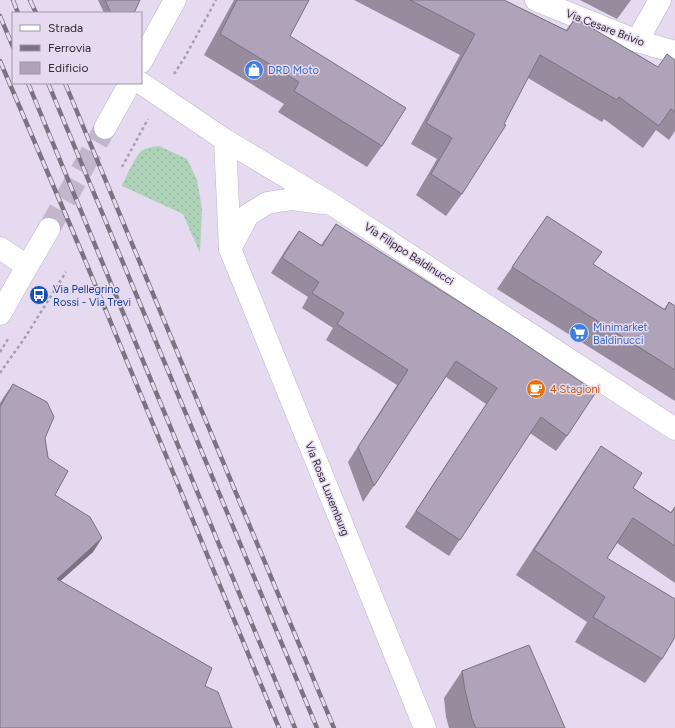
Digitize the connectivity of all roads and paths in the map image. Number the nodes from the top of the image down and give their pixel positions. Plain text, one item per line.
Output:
1 (175, 0) edge
2 (216, 0) edge
3 (536, 0) edge
4 (660, 0) edge
5 (637, 41) junction
6 (675, 52) edge
7 (142, 60) edge
8 (173, 76) dead end
9 (129, 84) edge
10 (142, 84) edge
11 (106, 128) tunnel mouth
12 (143, 128) dead end
13 (225, 140) junction
14 (122, 167) dead end
15 (333, 205) junction
16 (49, 229) tunnel mouth
17 (0, 248) edge
18 (230, 249) junction
19 (27, 266) junction
20 (66, 272) dead end
21 (0, 314) edge
22 (0, 374) edge
23 (675, 428) edge
24 (425, 728) edge

1 - 7 street
2 - 8 path
3 - 5 street, Via Cesare Brivio
4 - 5 street
5 - 6 street, Via Cesare Brivio
9 - 11 street
10 - 13 street, Via Filippo Baldinucci
12 - 14 path
13 - 15 street, Via Filippo Baldinucci
13 - 18 street, Via Rosa Luxemburg
15 - 18 street
15 - 23 street, Via Filippo Baldinucci
16 - 19 street
17 - 19 street
18 - 24 street, Via Rosa Luxemburg
19 - 21 street
20 - 22 path

